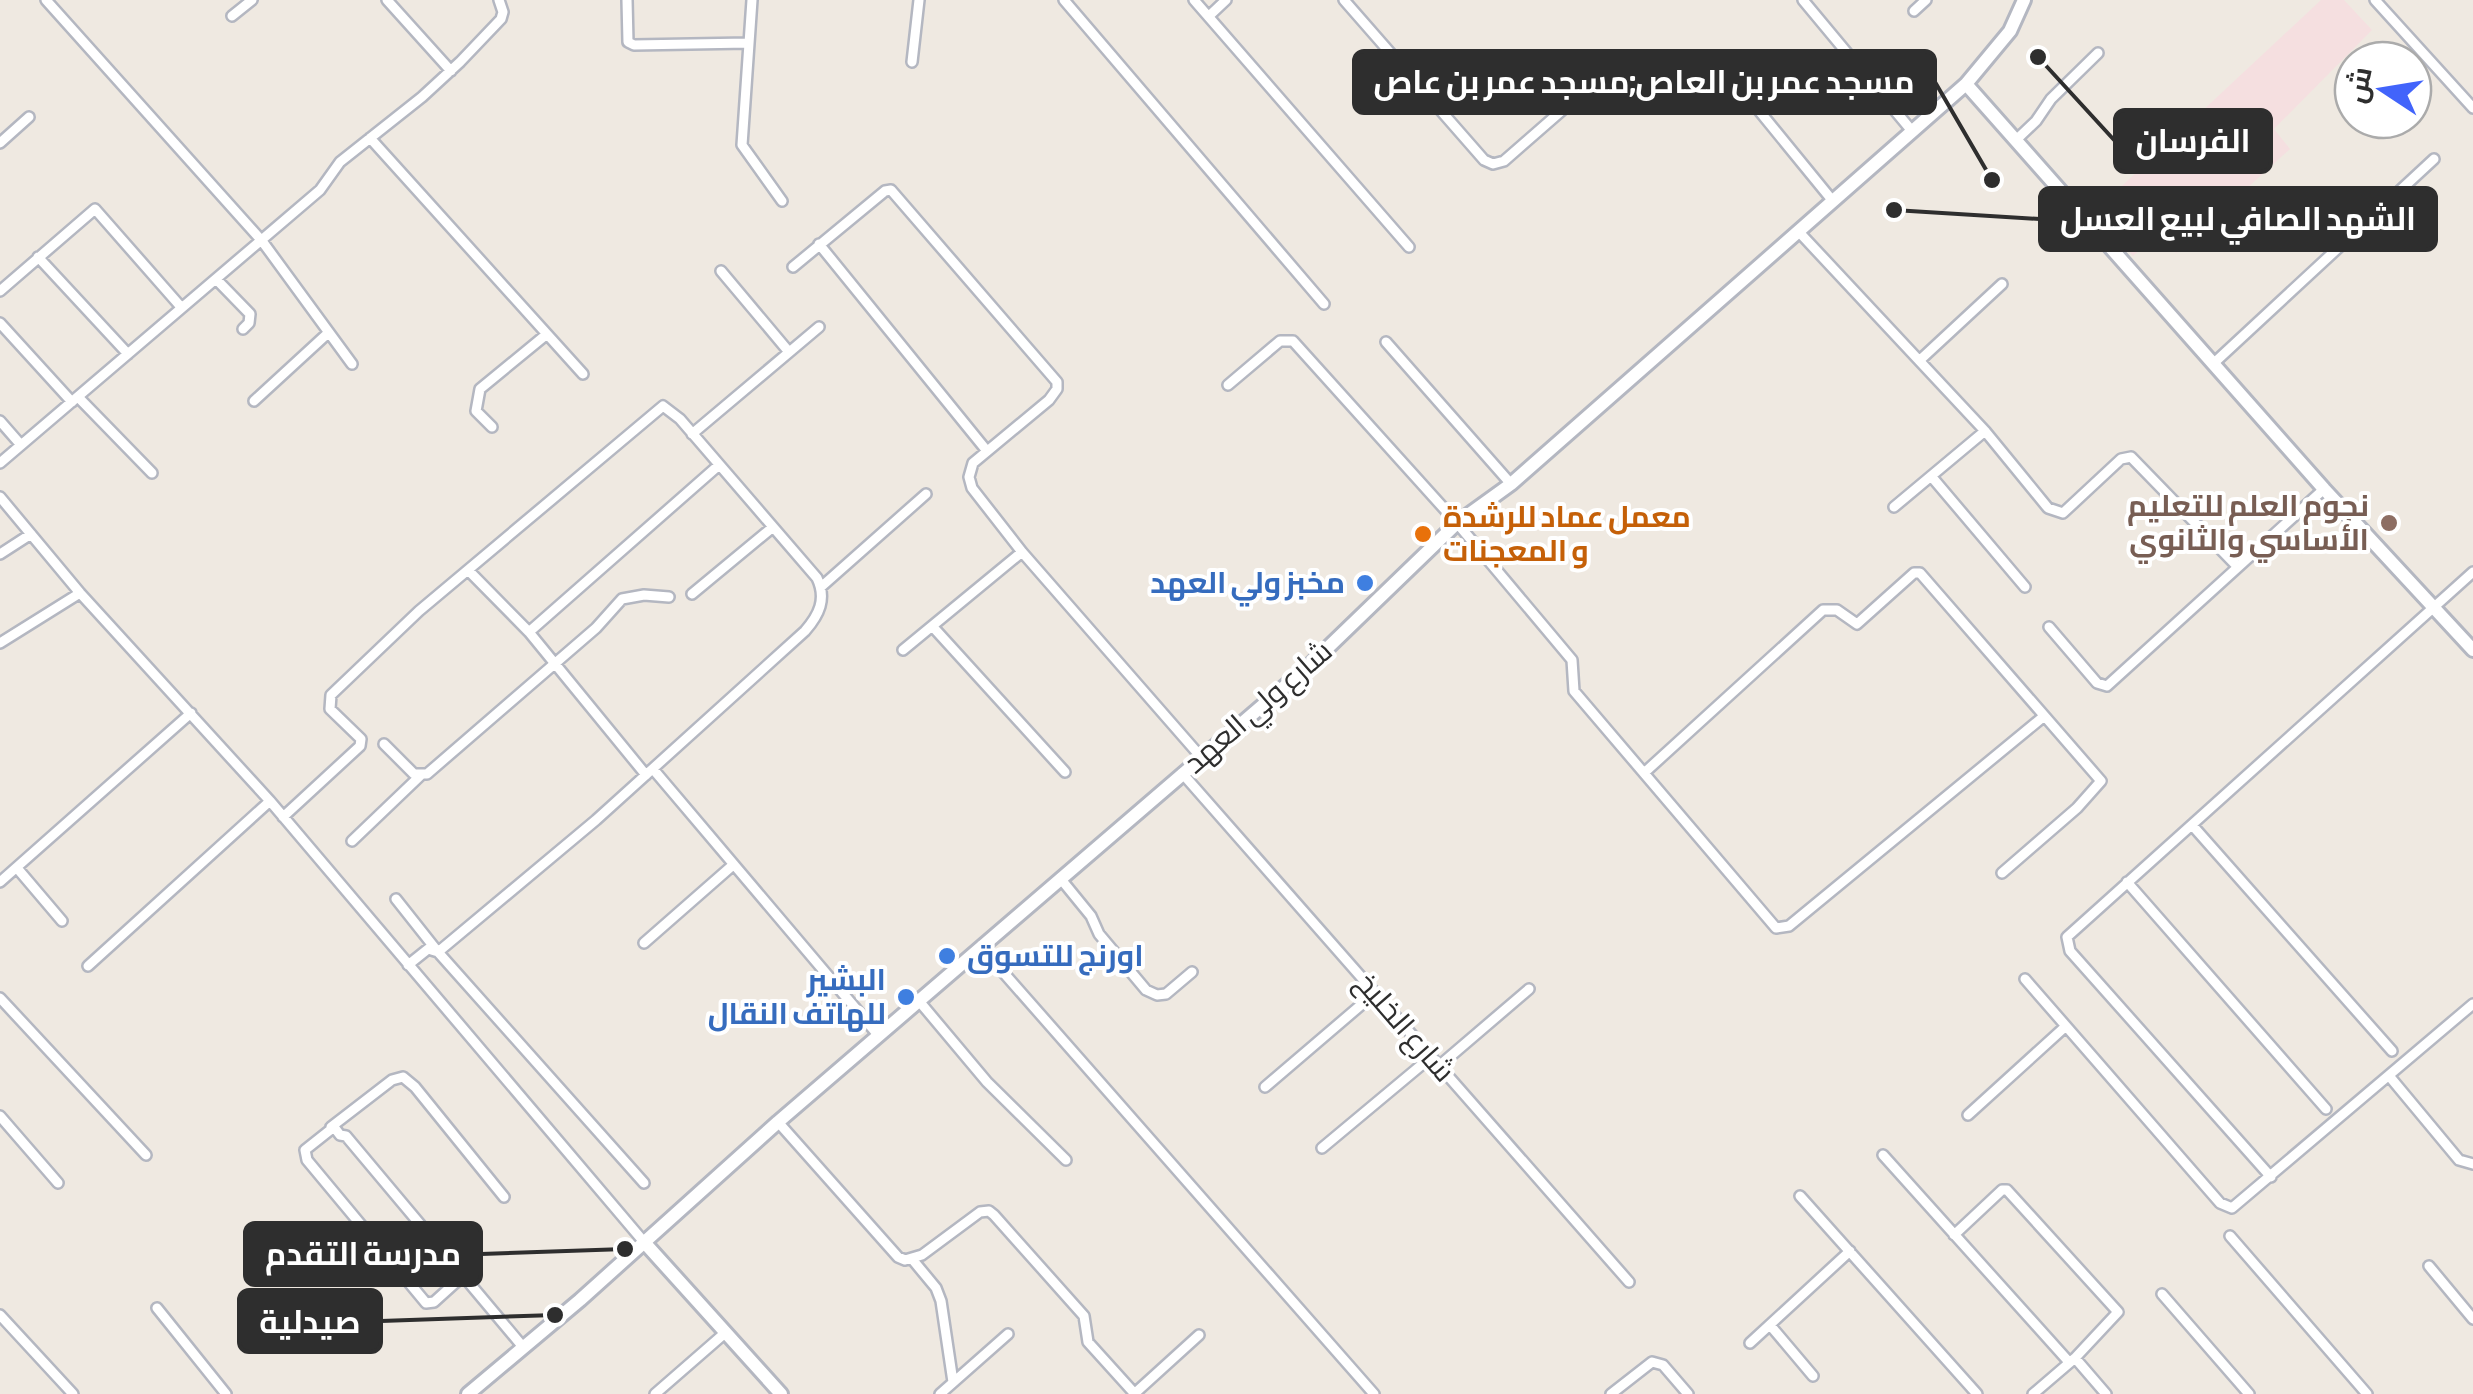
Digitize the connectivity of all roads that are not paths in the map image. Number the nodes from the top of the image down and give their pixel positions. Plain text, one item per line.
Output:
1 (46, 0) edge
2 (252, 0) edge
3 (387, 0) edge
4 (499, 0) edge
5 (626, 0) edge
6 (752, 0) edge
7 (918, 0) edge
8 (1064, 0) edge
9 (1194, 0) edge
10 (1226, 0) edge
11 (1344, 0) edge
12 (1803, 0) edge
13 (1926, 0) edge
14 (2376, 0) edge
15 (2018, 3) edge
16 (1914, 11) dead end
17 (232, 16) dead end
18 (1209, 16) junction
19 (748, 43) junction
20 (2098, 53) dead end
21 (912, 62) dead end
22 (1721, 64) dead end
23 (451, 71) junction
24 (1966, 84) junction
25 (1582, 92) dead end
26 (2471, 103) edge
27 (29, 117) dead end
28 (1912, 130) junction
29 (370, 138) junction
30 (2016, 140) junction
31 (0, 142) edge
32 (2434, 159) dead end
33 (1832, 200) junction
34 (782, 201) dead end
35 (1799, 232) junction
36 (262, 241) junction
37 (819, 244) junction
38 (1410, 247) dead end
39 (38, 257) junction
40 (794, 267) dead end
41 (721, 271) dead end
42 (216, 279) junction
43 (2002, 284) dead end
44 (0, 291) edge
45 (1324, 304) dead end
46 (182, 307) junction
47 (0, 323) edge
48 (819, 327) dead end
49 (244, 329) dead end
50 (327, 334) junction
51 (547, 334) junction
52 (1386, 342) dead end
53 (789, 352) junction
54 (128, 354) junction
55 (1920, 360) junction
56 (2214, 363) junction
57 (352, 364) dead end
58 (583, 374) dead end
59 (1228, 385) dead end
60 (75, 400) junction
61 (254, 402) dead end
62 (0, 421) edge
63 (492, 427) dead end
64 (1984, 431) junction
65 (692, 434) junction
66 (22, 444) junction
67 (987, 450) junction
68 (0, 463) edge
69 (719, 465) junction
70 (152, 473) dead end
71 (1932, 476) junction
72 (1511, 484) junction
73 (2324, 489) junction
74 (926, 494) dead end
75 (0, 497) edge
76 (1894, 506) dead end
77 (1457, 523) junction
78 (773, 528) junction
79 (31, 534) junction
80 (1022, 552) junction
81 (0, 554) edge
82 (2237, 566) junction
83 (468, 570) junction
84 (2473, 572) edge
85 (2024, 586) dead end
86 (821, 587) junction
87 (80, 593) junction
88 (692, 594) dead end
89 (669, 597) dead end
90 (2434, 606) junction
91 (934, 626) junction
92 (2049, 627) dead end
93 (529, 632) junction
94 (0, 643) edge
95 (903, 650) dead end
96 (2473, 650) edge
97 (554, 664) junction
98 (191, 713) junction
99 (2043, 717) junction
100 (384, 744) dead end
101 (1201, 757) junction
102 (649, 772) junction
103 (1066, 772) dead end
104 (1182, 773) junction
105 (1644, 773) junction
106 (420, 775) junction
107 (270, 801) junction
108 (284, 817) junction
109 (2192, 825) junction
110 (352, 841) dead end
111 (734, 864) junction
112 (17, 868) junction
113 (2002, 872) dead end
114 (1060, 878) junction
115 (0, 882) edge
116 (2127, 882) junction
117 (396, 899) dead end
118 (62, 921) dead end
119 (644, 943) dead end
120 (981, 946) junction
121 (438, 952) junction
122 (408, 965) junction
123 (88, 966) dead end
124 (1192, 972) dead end
125 (2025, 979) dead end
126 (1529, 989) dead end
127 (1375, 993) junction
128 (0, 998) edge
129 (918, 1001) junction
130 (2473, 1004) edge
131 (2066, 1026) junction
132 (878, 1036) junction
133 (2392, 1051) dead end
134 (1431, 1057) junction
135 (1440, 1066) junction
136 (2390, 1077) junction
137 (1266, 1086) dead end
138 (2326, 1108) dead end
139 (1968, 1115) dead end
140 (0, 1116) edge
141 (778, 1122) junction
142 (320, 1135) junction
143 (1322, 1148) dead end
144 (146, 1155) dead end
145 (1883, 1155) dead end
146 (1066, 1160) dead end
147 (2473, 1164) edge
148 (2272, 1177) junction
149 (58, 1183) dead end
150 (644, 1183) dead end
151 (1800, 1196) dead end
152 (504, 1197) dead end
153 (1954, 1234) junction
154 (2230, 1236) dead end
155 (644, 1242) junction
156 (1850, 1251) junction
157 (912, 1259) junction
158 (2430, 1266) dead end
159 (465, 1274) junction
160 (1628, 1282) dead end
161 (2162, 1294) dead end
162 (156, 1308) dead end
163 (0, 1315) edge
164 (2473, 1318) edge
165 (1770, 1325) junction
166 (725, 1333) junction
167 (1008, 1334) dead end
168 (1199, 1335) dead end
169 (1750, 1343) dead end
170 (524, 1347) junction
171 (2072, 1360) junction
172 (1813, 1376) dead end
173 (953, 1382) junction
174 (73, 1394) edge
175 (226, 1394) edge
176 (468, 1394) edge
177 (655, 1394) edge
178 (781, 1394) edge
179 (940, 1394) edge
180 (1135, 1394) edge
181 (1374, 1394) edge
182 (1611, 1394) edge
183 (1688, 1394) edge
184 (1977, 1394) edge
185 (2034, 1394) edge
186 (2106, 1394) edge
187 (2250, 1394) edge
188 (2367, 1394) edge

1 - 36 street
2 - 17 street
3 - 23 street
4 - 23 street
5 - 19 street
6 - 19 street
7 - 21 street
8 - 45 street
9 - 18 street
10 - 18 street
11 - 25 street
12 - 28 street
13 - 16 street
14 - 26 street
15 - 24 main road, شارع ولي العهد
18 - 38 street
19 - 34 street
20 - 30 street
22 - 33 street
23 - 29 street
24 - 28 main road, شارع ولي العهد
24 - 30 main road
27 - 31 street
28 - 33 main road, شارع ولي العهد
29 - 36 street
29 - 51 street
30 - 56 main road
32 - 56 street
33 - 35 main road, شارع ولي العهد
35 - 55 street
35 - 72 main road, شارع ولي العهد
36 - 42 street
36 - 50 street
37 - 40 street
37 - 67 street
37 - 67 street
39 - 44 street
39 - 46 street
39 - 54 street
41 - 53 street
42 - 46 street
42 - 49 street
43 - 55 street
46 - 54 street
47 - 60 street
48 - 53 street
50 - 57 street
50 - 61 street
51 - 58 street
51 - 63 street
52 - 72 street
53 - 65 street
54 - 60 street
55 - 64 street
56 - 73 main road
59 - 77 street
60 - 66 street
60 - 70 street
62 - 66 street
64 - 71 street
64 - 82 street
65 - 69 street
65 - 83 street
66 - 68 street
67 - 80 street
69 - 78 street
69 - 93 street
71 - 76 street
71 - 85 street
72 - 77 main road, شارع ولي العهد
73 - 82 street
73 - 90 main road
74 - 86 street
75 - 79 street
77 - 101 main road, شارع ولي العهد
77 - 105 street
78 - 86 street
78 - 88 street
79 - 81 street
79 - 87 street
80 - 91 street
80 - 101 street
82 - 92 street
83 - 93 street
83 - 108 street
84 - 90 street
86 - 102 street
87 - 94 street
87 - 98 street
89 - 97 street
90 - 96 main road
90 - 109 street
91 - 95 street
91 - 103 street
93 - 97 street
97 - 102 street
97 - 106 street
98 - 107 street
98 - 112 street
99 - 105 street
99 - 105 street
99 - 113 street
100 - 106 street
101 - 104 main road, شارع ولي العهد
102 - 111 street
102 - 121 street
104 - 114 main road, شارع ولي العهد
104 - 127 street, شارع الخليخ
106 - 110 street
107 - 108 street
107 - 123 street
108 - 122 street
109 - 116 street
109 - 133 street
111 - 119 street
111 - 132 street
112 - 115 street
112 - 118 street
114 - 120 main road, شارع ولي العهد
114 - 124 street
116 - 138 street
116 - 148 street
117 - 121 street
120 - 129 main road, شارع ولي العهد
120 - 181 street
121 - 122 street
121 - 150 street
122 - 155 street
125 - 131 street
126 - 135 street
127 - 134 street, شارع الخليخ
127 - 137 street
128 - 144 street
129 - 132 main road, شارع ولي العهد
129 - 146 street
130 - 136 street
131 - 139 street
131 - 148 street
132 - 141 main road, شارع ولي العهد
134 - 135 street, شارع الخليخ
134 - 143 street
135 - 160 street, شارع الخليخ
136 - 147 street
136 - 148 street
140 - 149 street
141 - 155 main road, شارع ولي العهد
141 - 157 street
142 - 152 street
142 - 159 street
142 - 159 street
145 - 153 street
151 - 156 street
153 - 171 street
153 - 171 street
154 - 188 street
155 - 166 main road
155 - 170 main road, شارع ولي العهد
156 - 165 street
156 - 184 street
157 - 173 street
157 - 180 street
158 - 164 street
159 - 170 street
161 - 187 street
162 - 175 street
163 - 174 street
165 - 169 street
165 - 172 street
166 - 177 street
166 - 178 main road
167 - 173 street
168 - 180 street
170 - 176 main road, شارع ولي العهد
171 - 185 street
171 - 186 street
173 - 179 street
182 - 183 street

